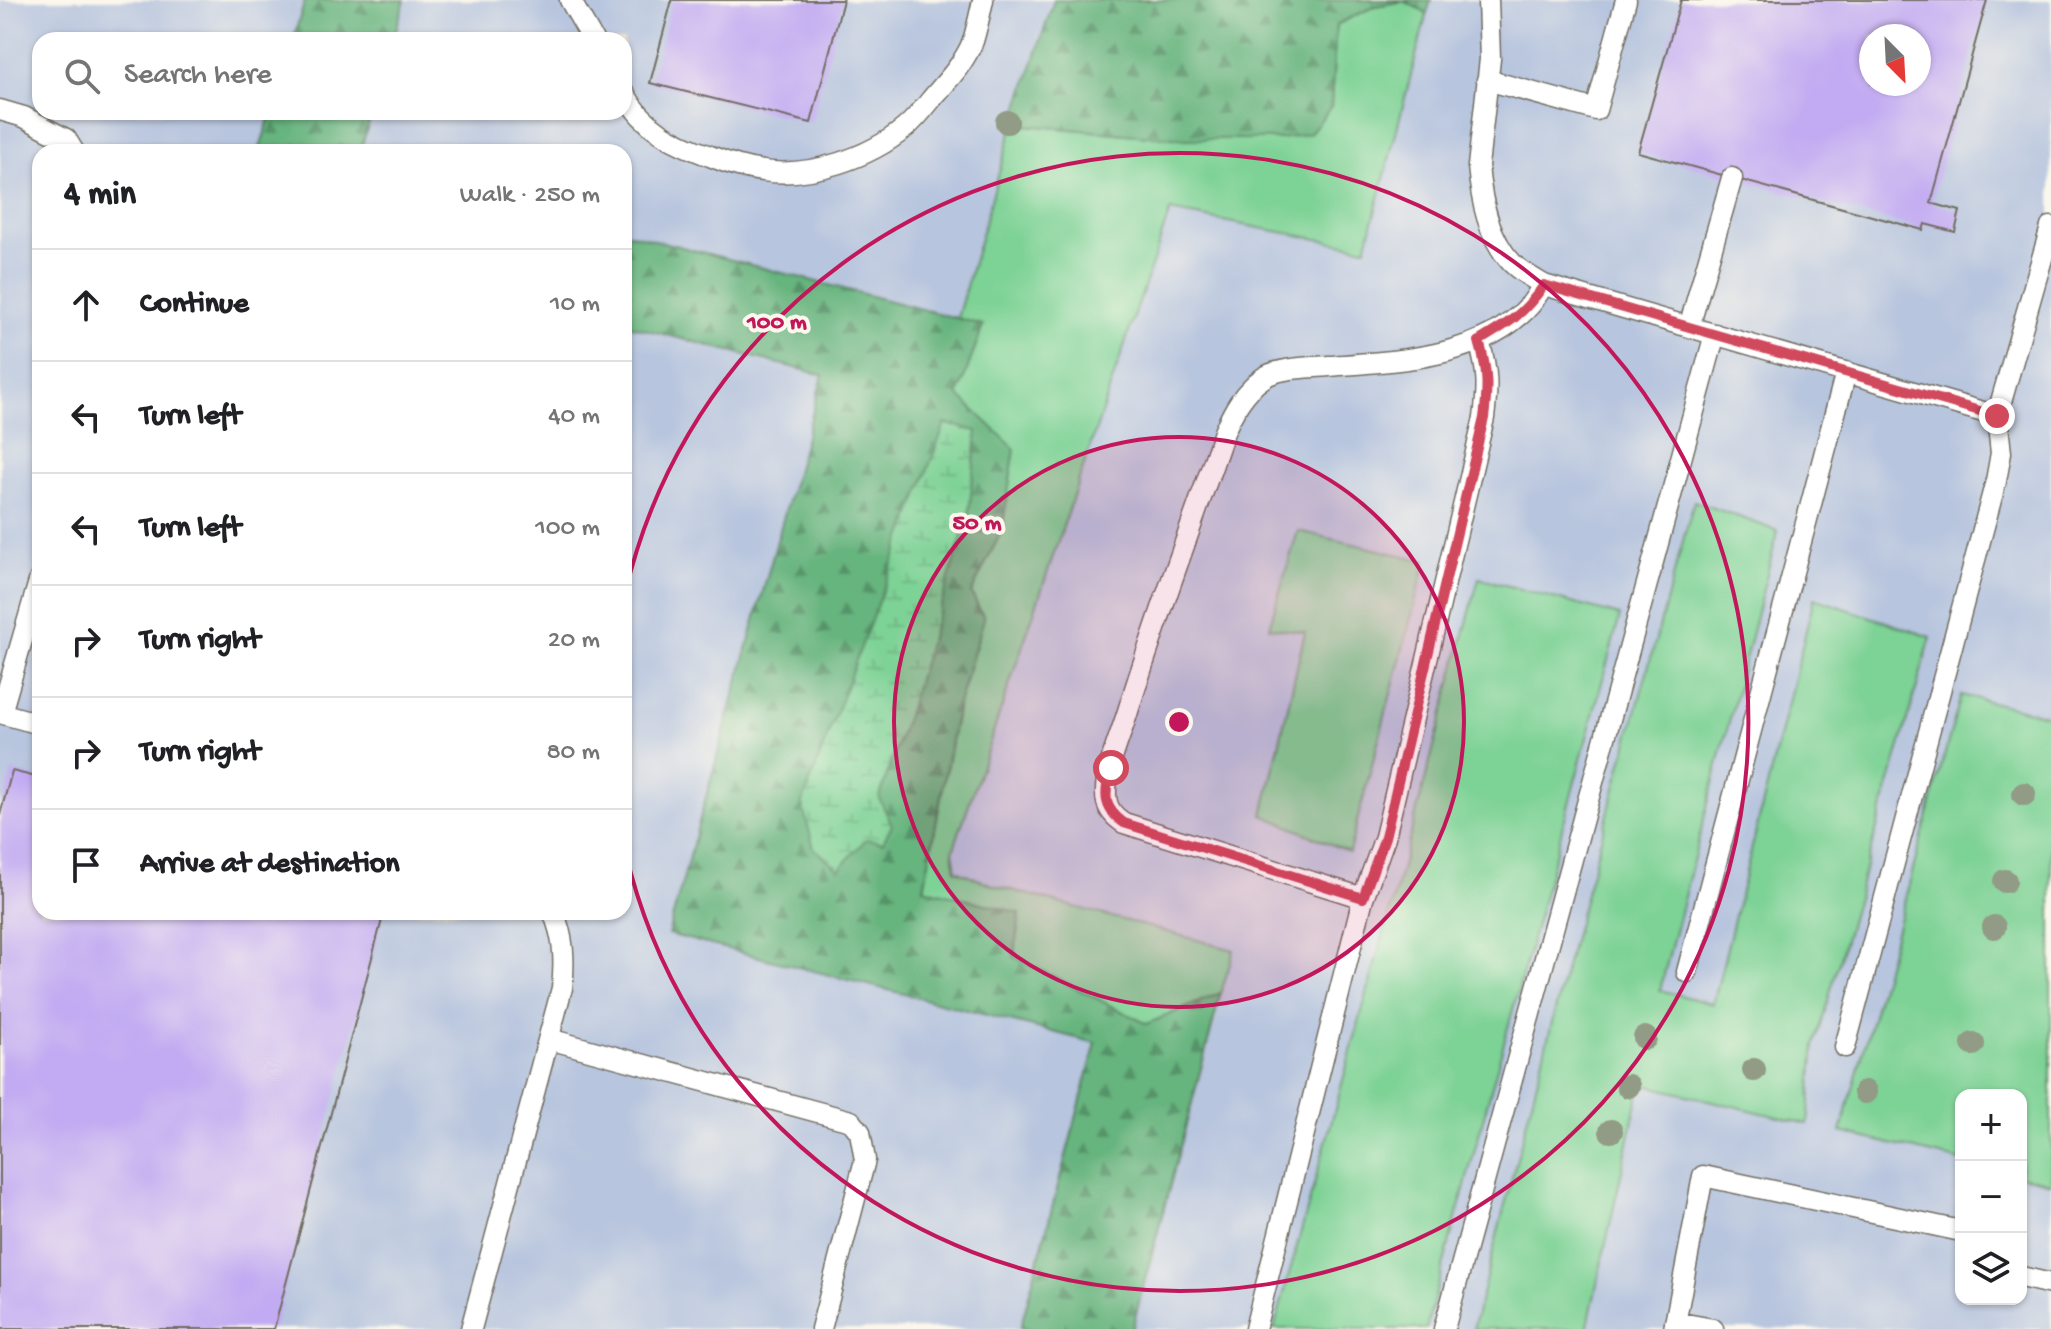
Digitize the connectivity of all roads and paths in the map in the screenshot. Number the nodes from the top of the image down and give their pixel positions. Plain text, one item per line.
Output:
1 (570, 0) edge
2 (983, 0) edge
3 (1488, 0) edge
4 (1626, 0) edge
5 (588, 32) edge
6 (1487, 80) junction
7 (632, 106) edge
8 (0, 110) edge
9 (69, 144) edge
10 (1732, 178) dead end
11 (2051, 227) edge
12 (1544, 285) junction
13 (1689, 327) junction
14 (1715, 334) junction
15 (1479, 341) junction
16 (1846, 372) junction
17 (1997, 416) junction
18 (32, 634) edge
19 (1, 713) edge
20 (32, 722) edge
21 (1363, 898) junction
22 (556, 920) edge
23 (1687, 972) dead end
24 (549, 1039) junction
25 (1845, 1047) dead end
26 (1955, 1230) edge
27 (2027, 1278) edge
28 (2051, 1284) edge
29 (1674, 1326) edge
30 (471, 1329) edge
31 (821, 1329) edge
32 (1255, 1329) edge
33 (1444, 1329) edge
34 (1713, 1329) edge

1 - 5 lane
2 - 7 lane
3 - 6 lane
4 - 6 lane
6 - 12 lane
8 - 9 lane
10 - 13 lane
11 - 17 lane
12 - 13 lane
12 - 15 lane
13 - 14 lane
14 - 16 lane
14 - 33 lane
15 - 21 lane
15 - 21 lane
16 - 17 lane
16 - 23 lane
17 - 25 lane
18 - 19 lane
19 - 20 lane
21 - 32 lane
22 - 24 lane
24 - 30 lane
24 - 31 lane
26 - 29 lane
27 - 28 lane
29 - 34 lane

